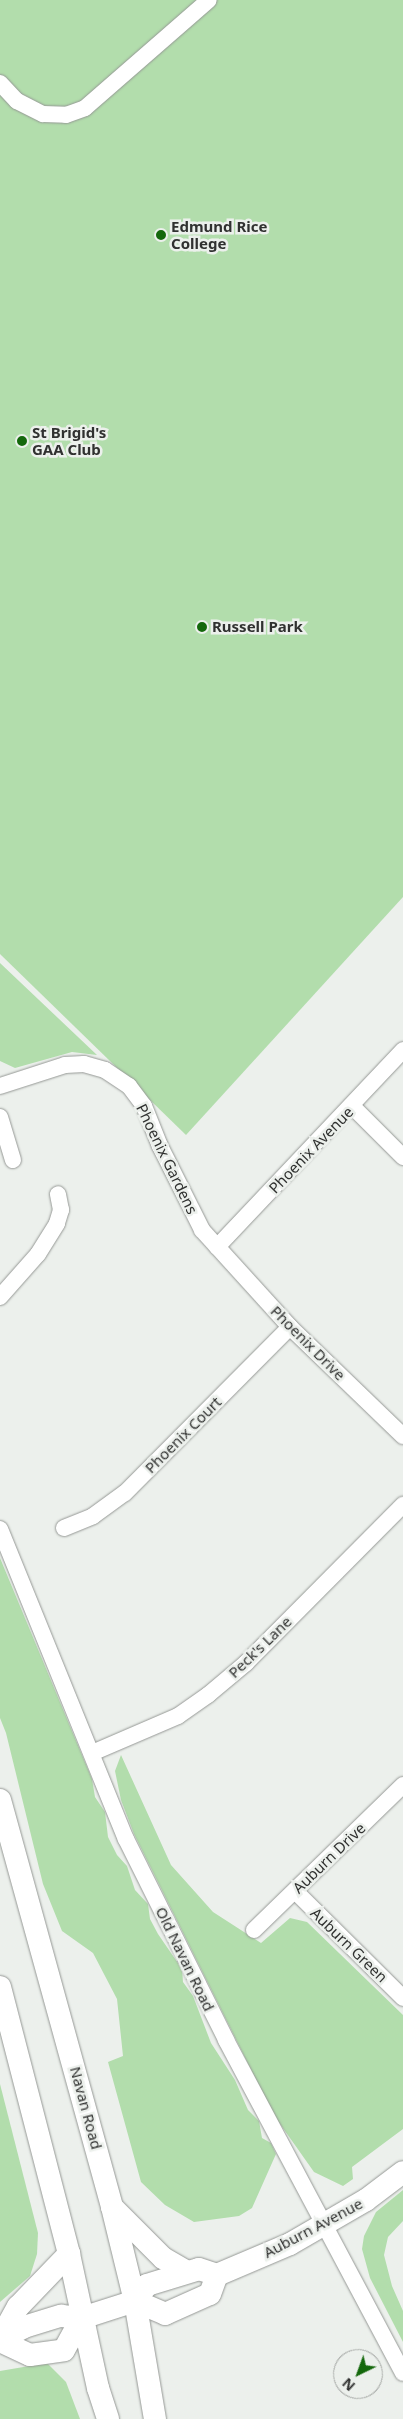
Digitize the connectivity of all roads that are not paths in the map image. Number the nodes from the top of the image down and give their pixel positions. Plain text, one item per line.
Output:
1 (209, 0) edge
2 (0, 83) edge
3 (403, 1050) edge
4 (0, 1086) edge
5 (353, 1106) junction
6 (0, 1117) edge
7 (403, 1157) edge
8 (13, 1160) dead end
9 (58, 1194) dead end
10 (217, 1247) junction
11 (0, 1297) edge
12 (290, 1327) junction
13 (403, 1436) edge
14 (403, 1505) edge
15 (64, 1528) dead end
16 (0, 1529) edge
17 (92, 1753) junction
18 (403, 1785) edge
19 (0, 1800) edge
20 (295, 1891) junction
21 (254, 1930) dead end
22 (0, 1987) edge
23 (403, 1998) edge
24 (403, 2172) edge
25 (112, 2207) junction
26 (324, 2226) junction
27 (69, 2254) junction
28 (187, 2272) junction
29 (217, 2275) junction
30 (135, 2300) junction
31 (82, 2318) junction
32 (0, 2340) edge
33 (403, 2373) edge
34 (103, 2416) edge
35 (155, 2419) edge

1 - 2 street
3 - 5 street, Phoenix Avenue
4 - 10 street, Phoenix Gardens
5 - 7 street
5 - 10 street, Phoenix Avenue
6 - 8 street
9 - 11 street
10 - 12 street, Phoenix Drive
12 - 13 street, Phoenix Drive
12 - 15 street, Phoenix Court
14 - 17 street, Peck's Lane
16 - 17 street, Old Navan Road
17 - 26 street, Old Navan Road
18 - 20 street, Auburn Drive
19 - 25 main road, Navan Road
20 - 21 street, Auburn Drive
20 - 23 street, Auburn Green
22 - 27 main road
24 - 26 main road, Auburn Avenue
25 - 28 main road
25 - 30 main road, Navan Road
26 - 29 main road, Auburn Avenue
26 - 33 street, Old Navan Road
27 - 31 main road
27 - 32 main road
28 - 29 main road
28 - 30 main road
29 - 30 main road
30 - 31 main road
30 - 35 main road, Navan Road
31 - 32 main road
31 - 32 main road
31 - 34 main road

